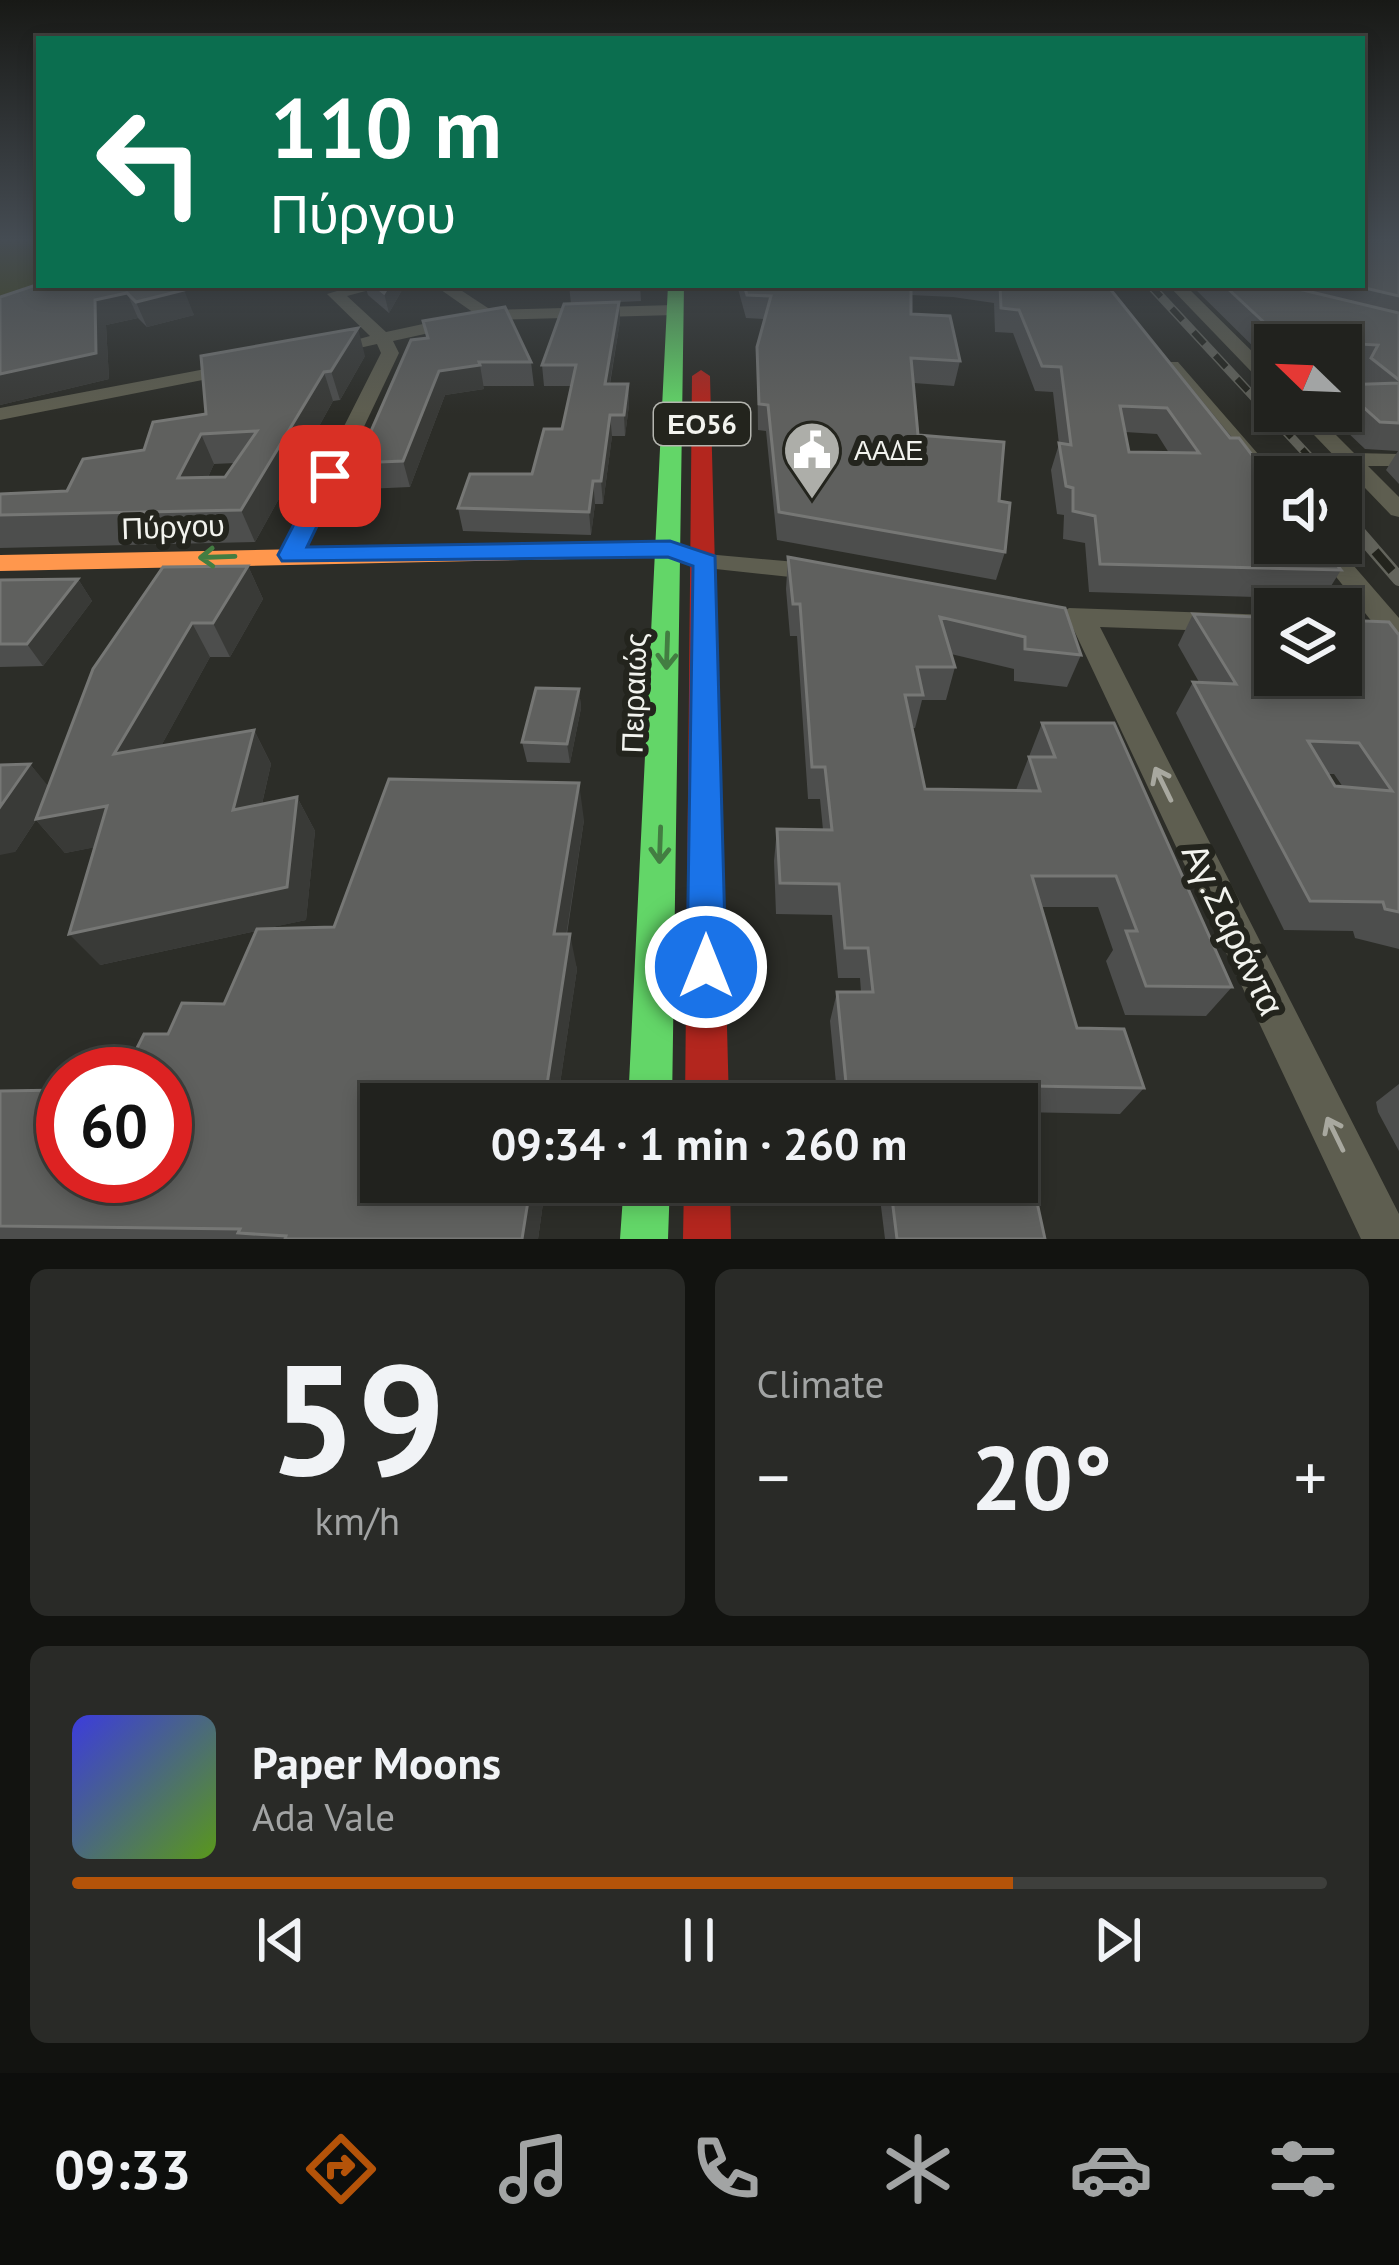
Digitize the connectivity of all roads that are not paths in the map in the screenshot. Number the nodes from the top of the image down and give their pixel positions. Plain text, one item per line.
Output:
1 (339, 298) edge
2 (462, 298) edge
3 (676, 298) edge
4 (698, 298) edge
5 (1189, 298) edge
6 (488, 315) junction
7 (383, 339) junction
8 (316, 353) edge
9 (1161, 353) edge
10 (1254, 364) edge
11 (248, 366) edge
12 (0, 415) edge
13 (1322, 432) edge
14 (1345, 456) edge
15 (1362, 459) edge
16 (1399, 460) edge
17 (1254, 463) edge
18 (1362, 473) edge
19 (1399, 510) edge
20 (291, 555) junction
21 (670, 561) junction
22 (706, 562) junction
23 (0, 563) edge
24 (1339, 564) edge
25 (840, 576) edge
26 (0, 586) edge
27 (1038, 612) edge
28 (1082, 619) junction
29 (1254, 623) edge
30 (1362, 627) edge
31 (1395, 631) edge
32 (651, 1083) edge
33 (707, 1083) edge
34 (645, 1203) edge
35 (707, 1203) edge
36 (644, 1239) edge
37 (707, 1239) edge
38 (1386, 1239) edge

1 - 7 street
2 - 6 street
3 - 6 street
3 - 21 main road, Πειραιώς / ΕΟ56
4 - 22 main road, ΕΟ56
5 - 10 street
6 - 7 street
7 - 8 street
7 - 20 street
9 - 17 street
11 - 12 street
13 - 14 street
15 - 16 street
18 - 19 street
20 - 21 main road, Πύργου
20 -> 23 main road, Πύργου
21 - 22 main road, Πύργου
21 - 26 main road, Πύργου
21 -> 32 main road, Πειραιώς / ΕΟ56
22 - 25 street, Πύργου
22 - 33 main road, ΕΟ56
24 - 31 street
27 - 28 street
28 - 29 street
38 -> 28 street, Αγ.Σαράντα
30 - 31 street
34 - 36 main road
35 - 37 main road

